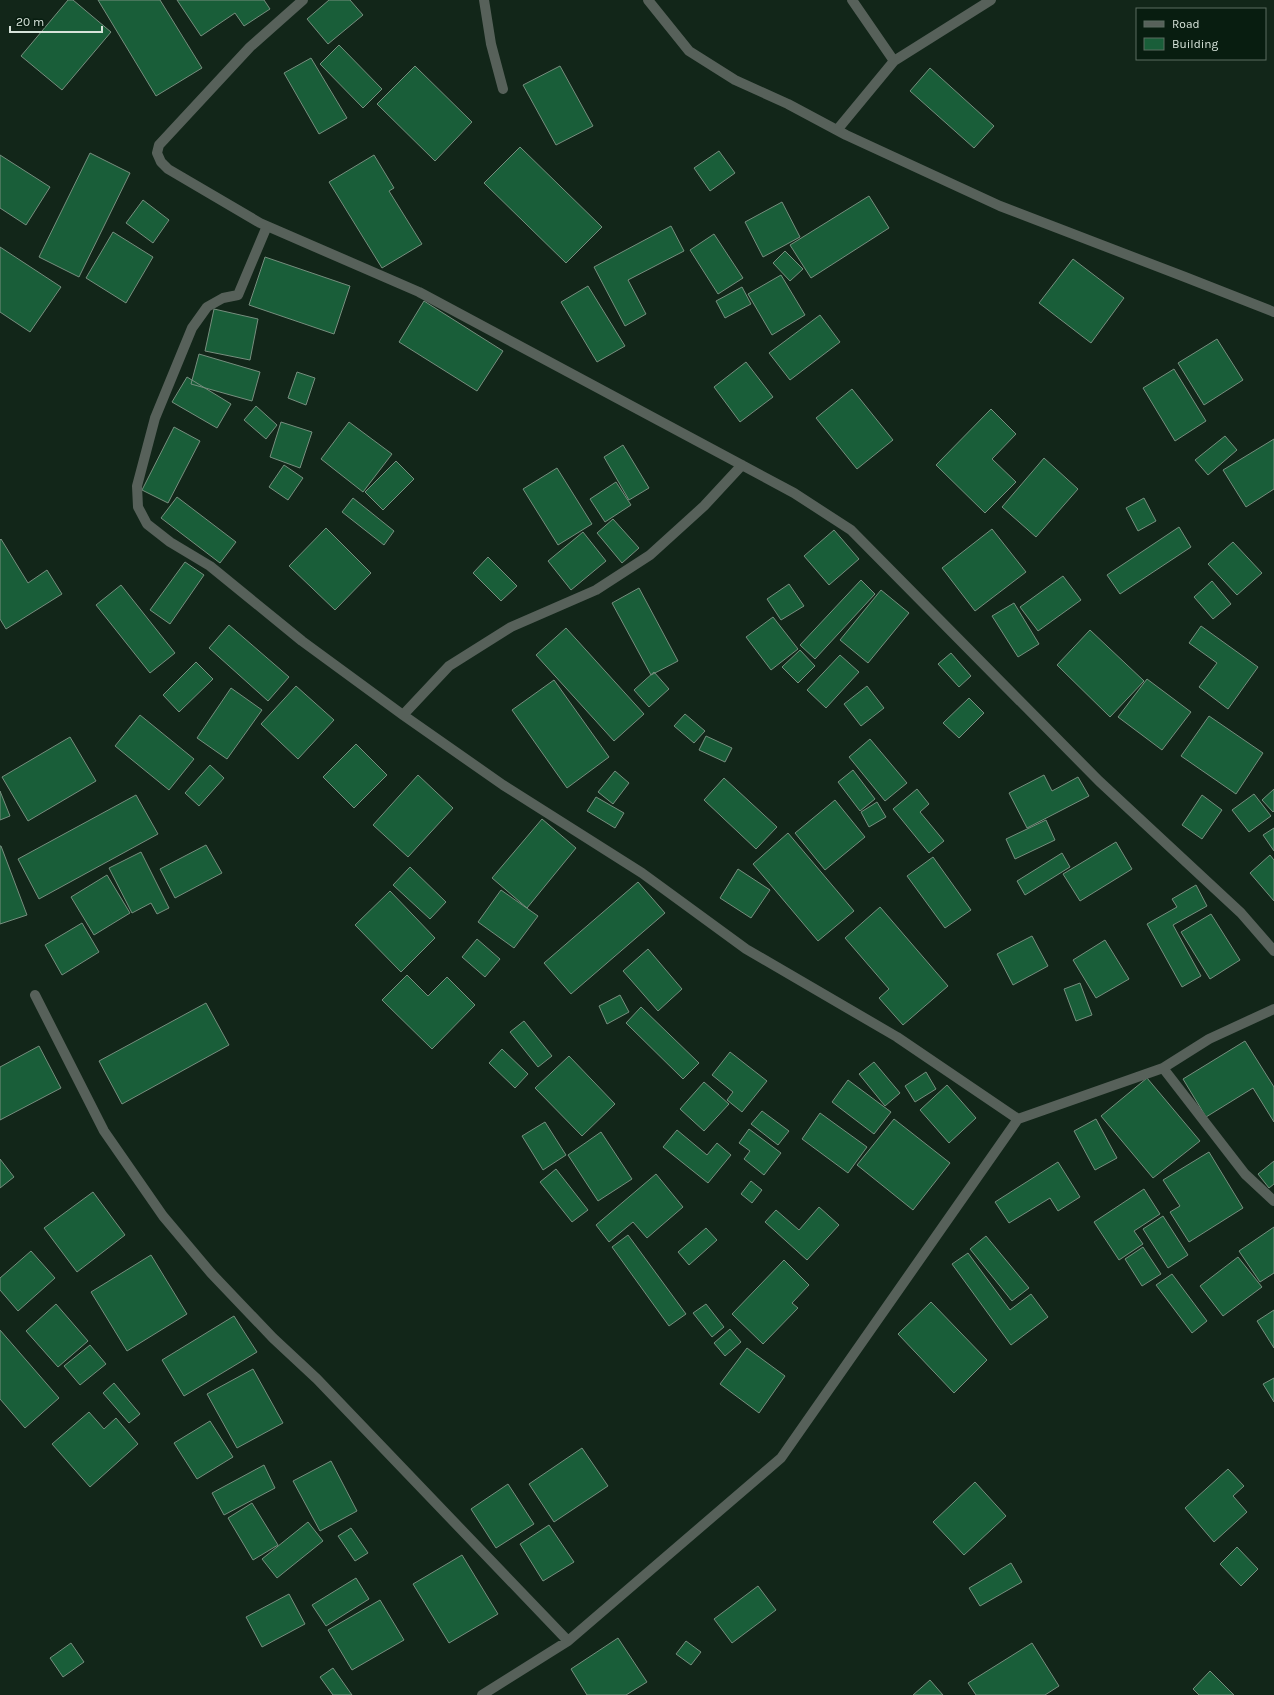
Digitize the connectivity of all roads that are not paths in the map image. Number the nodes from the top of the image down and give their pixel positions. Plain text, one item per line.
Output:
1 (303, 0) edge
2 (484, 0) edge
3 (648, 0) edge
4 (852, 0) edge
5 (991, 0) edge
6 (894, 62) junction
7 (503, 89) dead end
8 (837, 130) junction
9 (267, 226) junction
10 (1274, 312) edge
11 (742, 465) junction
12 (403, 715) junction
13 (1274, 951) edge
14 (35, 995) dead end
15 (1274, 1009) edge
16 (1163, 1068) junction
17 (1018, 1119) junction
18 (1274, 1200) edge
19 (568, 1641) junction
20 (482, 1695) edge

1 - 9 street
2 - 7 street
3 - 8 street
4 - 6 street
5 - 6 street
6 - 8 street
8 - 10 street
9 - 11 street
9 - 12 street
11 - 12 street
11 - 13 street
12 - 17 street
14 - 19 street
15 - 16 street
16 - 17 street
16 - 18 street
17 - 19 street
19 - 20 street

